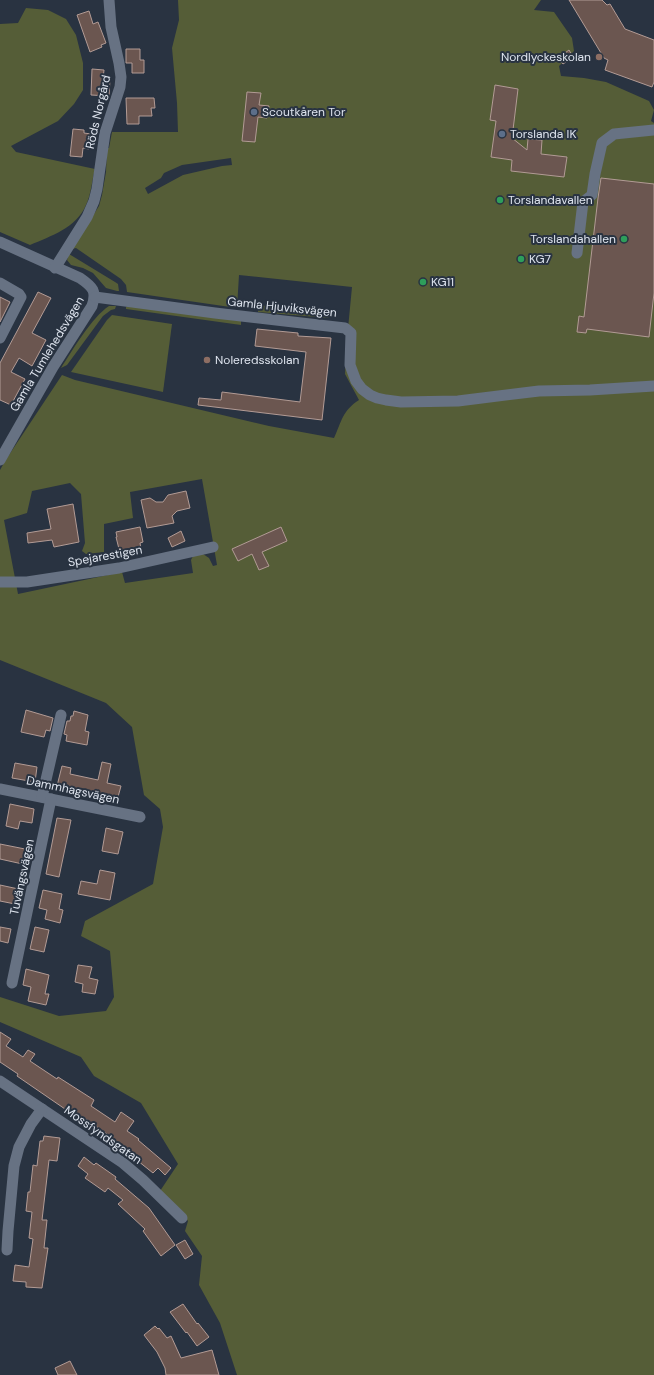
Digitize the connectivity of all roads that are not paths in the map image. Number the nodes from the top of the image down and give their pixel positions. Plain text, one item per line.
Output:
1 (109, 0) edge
2 (654, 130) edge
3 (0, 242) edge
4 (577, 253) dead end
5 (55, 268) junction
6 (0, 283) edge
7 (95, 297) junction
8 (0, 338) edge
9 (654, 386) edge
10 (0, 460) edge
11 (213, 547) dead end
12 (0, 582) edge
13 (61, 715) dead end
14 (0, 789) edge
15 (47, 798) junction
16 (140, 817) dead end
17 (12, 983) dead end
18 (0, 1081) edge
19 (42, 1109) junction
20 (182, 1218) dead end
21 (7, 1250) dead end

1 - 5 street, Röds Norgård
2 - 4 street
3 - 5 street, Gamla Tumlehedsvägen
5 - 7 street, Gamla Tumlehedsvägen
6 - 8 street
7 - 9 street, Gamla Hjuviksvägen
7 - 10 street, Gamla Tumlehedsvägen
11 - 12 street, Spejarestigen
13 - 15 street, Tuvängsvägen
14 - 15 street, Dammhagsvägen
15 - 16 street, Dammhagsvägen
15 - 17 street, Tuvängsvägen
18 - 19 street, Mossfyndsgatan
19 - 20 street, Mossfyndsgatan
19 - 21 street

